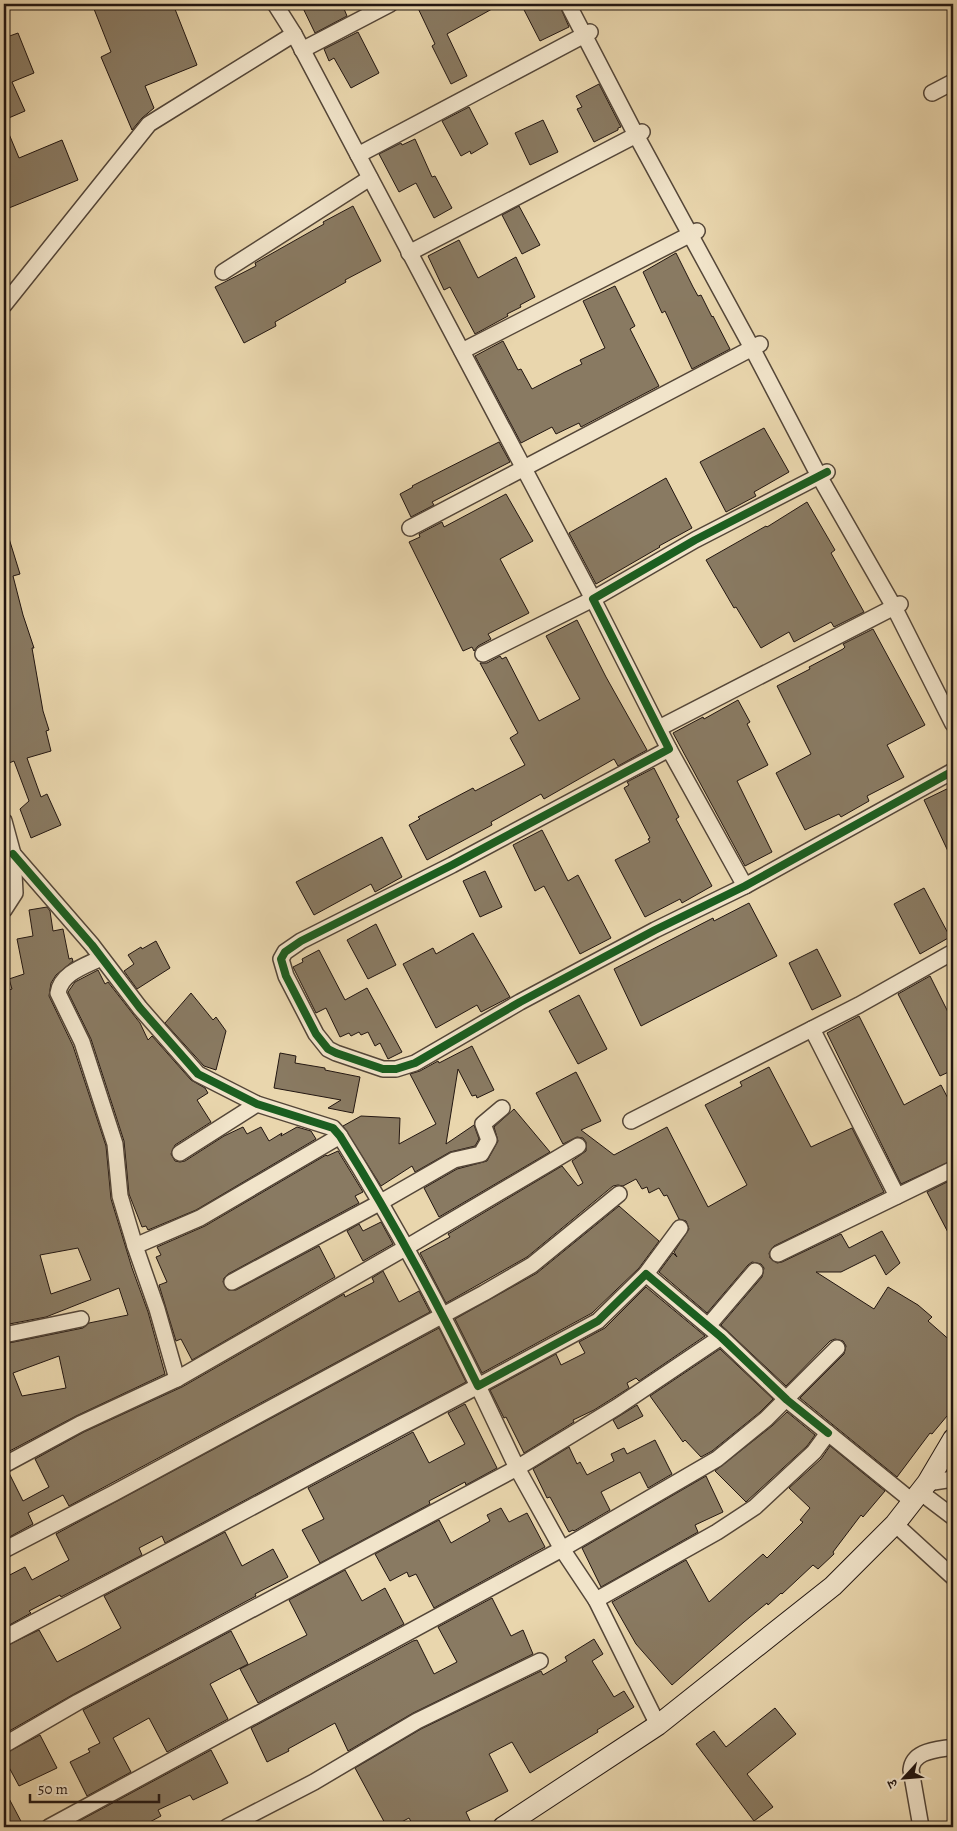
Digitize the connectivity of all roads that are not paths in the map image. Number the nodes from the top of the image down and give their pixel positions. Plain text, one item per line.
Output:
1 (275, 4) edge
2 (390, 4) edge
3 (568, 4) edge
4 (576, 4) edge
5 (587, 33) junction
6 (294, 34) junction
7 (302, 50) junction
8 (953, 82) edge
9 (932, 94) dead end
10 (639, 133) junction
11 (358, 155) junction
12 (370, 178) junction
13 (694, 233) junction
14 (409, 253) junction
15 (223, 272) dead end
16 (4, 306) edge
17 (756, 346) junction
18 (462, 351) junction
19 (523, 468) junction
20 (823, 474) junction
21 (410, 528) dead end
22 (593, 599) junction
23 (897, 605) junction
24 (483, 654) dead end
25 (953, 705) edge
26 (953, 724) edge
27 (659, 728) junction
28 (669, 749) junction
29 (953, 771) edge
30 (4, 822) edge
31 (13, 854) junction
32 (745, 886) junction
33 (4, 910) edge
34 (953, 952) edge
35 (101, 958) junction
36 (812, 1029) junction
37 (257, 1104) junction
38 (502, 1108) dead end
39 (631, 1121) dead end
40 (340, 1136) junction
41 (578, 1146) dead end
42 (180, 1153) dead end
43 (953, 1169) edge
44 (620, 1194) dead end
45 (897, 1196) junction
46 (381, 1202) junction
47 (680, 1228) dead end
48 (135, 1246) junction
49 (407, 1248) junction
50 (778, 1254) dead end
51 (755, 1270) dead end
52 (646, 1274) junction
53 (232, 1282) dead end
54 (443, 1315) junction
55 (81, 1319) dead end
56 (708, 1326) junction
57 (4, 1335) edge
58 (721, 1337) junction
59 (837, 1348) dead end
60 (177, 1379) junction
61 (478, 1386) junction
62 (787, 1400) junction
63 (828, 1433) junction
64 (953, 1439) edge
65 (4, 1465) edge
66 (517, 1468) junction
67 (953, 1479) edge
68 (920, 1492) junction
69 (953, 1518) edge
70 (895, 1524) junction
71 (562, 1549) junction
72 (4, 1550) edge
73 (953, 1577) edge
74 (596, 1600) junction
75 (4, 1638) edge
76 (540, 1661) dead end
77 (658, 1726) junction
78 (4, 1745) edge
79 (953, 1747) edge
80 (523, 1822) edge
81 (49, 1827) edge
82 (227, 1827) edge
83 (504, 1827) edge
84 (921, 1827) edge

1 - 6 street
2 - 7 street
3 - 5 street
4 - 5 street
5 - 10 street
5 - 11 street
6 - 7 street
6 - 16 street
7 - 11 street
8 - 9 street
10 - 13 street
10 - 14 street
11 - 12 street
12 - 14 street
12 - 15 street
13 - 17 street
13 - 18 street
14 - 18 street
17 - 19 street
17 - 20 street
18 - 19 street
19 - 21 street
19 - 22 street
20 - 22 street
20 - 23 street
22 - 24 street
22 - 27 street
23 - 25 street
23 - 26 street
23 - 27 street
27 - 28 street
28 - 32 street
28 - 32 street
29 - 32 street
30 - 31 street
31 - 33 street
31 - 35 street
34 - 36 street
35 - 37 street
35 - 48 street
36 - 39 street
36 - 45 street
37 - 40 street
37 - 42 street
38 - 46 street
40 - 46 street
40 - 48 street
41 - 49 street
43 - 45 street
44 - 54 street
45 - 50 street
46 - 49 street
46 - 53 street
47 - 52 street
48 - 60 street
49 - 54 street
49 - 60 street
51 - 56 street
52 - 56 street
52 - 61 street
54 - 61 street
54 - 72 street
55 - 57 street
56 - 58 street
58 - 62 street
58 - 66 street
59 - 62 street
60 - 65 street
61 - 66 street
61 - 75 street
62 - 63 street
62 - 71 street
63 - 68 street
63 - 74 street
64 - 68 street
66 - 71 street
66 - 78 street
67 - 68 street
68 - 69 street
68 - 70 street
70 - 73 street
70 - 77 street
71 - 74 street
71 - 81 street
74 - 77 street
76 - 82 street
77 - 80 street
79 - 84 street
80 - 83 street

